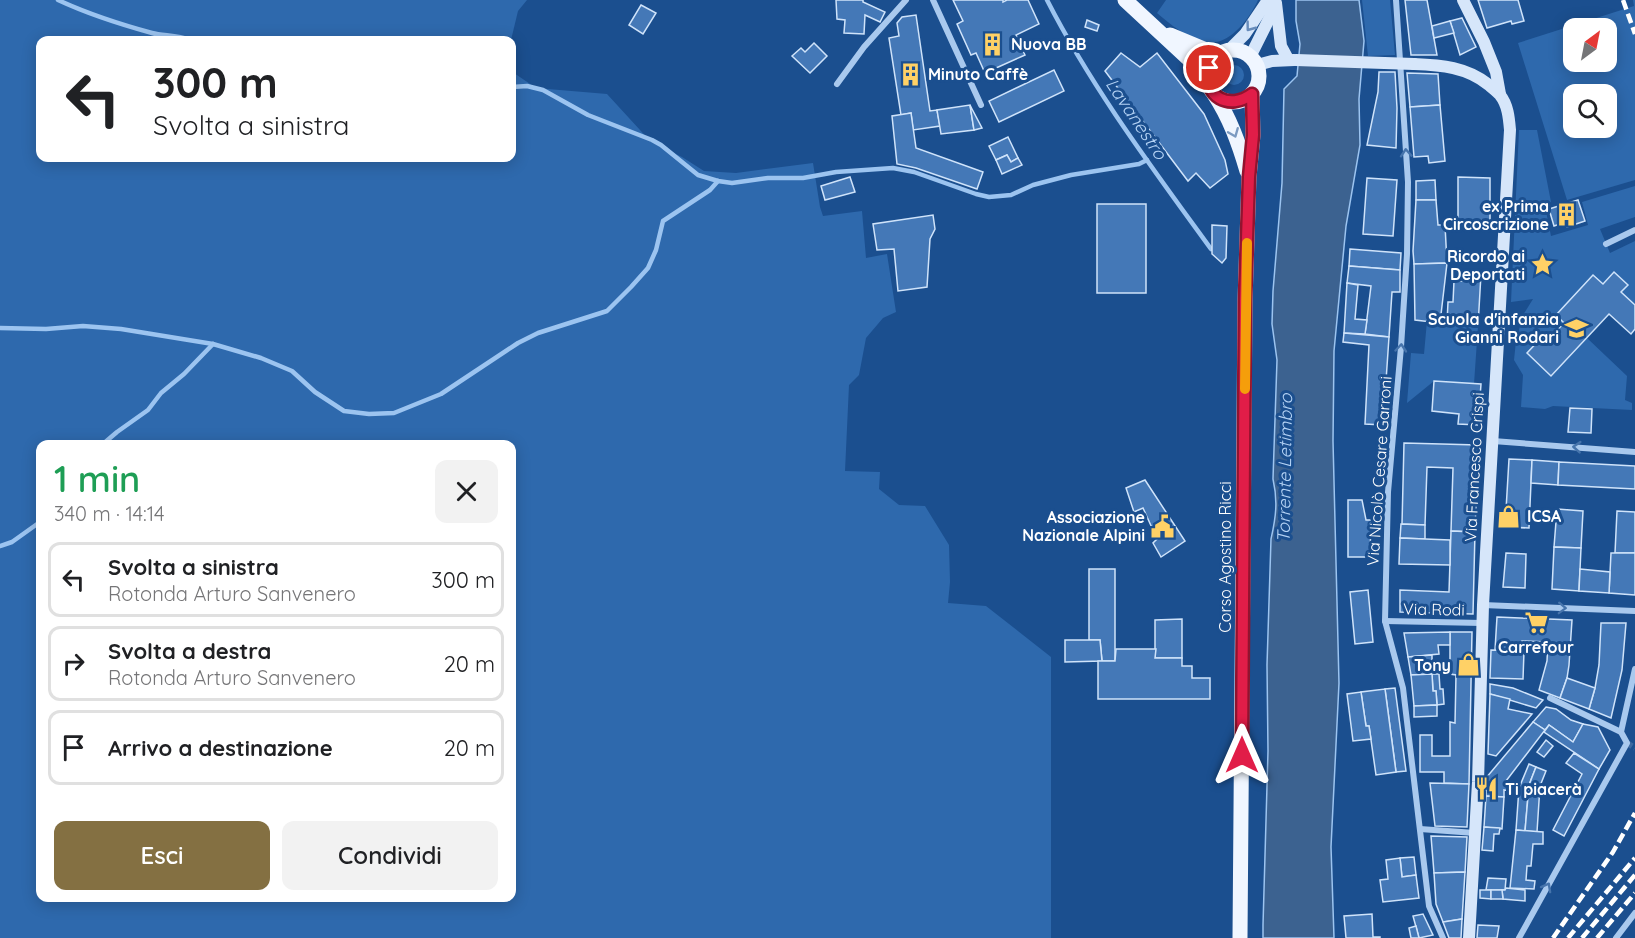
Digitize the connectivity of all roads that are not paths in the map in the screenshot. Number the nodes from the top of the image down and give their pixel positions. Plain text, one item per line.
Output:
1 (906, 0) edge
2 (933, 0) edge
3 (1125, 0) edge
4 (1268, 0) edge
5 (1275, 0) edge
6 (1396, 0) edge
7 (1463, 0) edge
8 (1159, 30) junction
9 (1223, 53) junction
10 (1292, 59) junction
11 (1253, 61) junction
12 (1207, 76) junction
13 (837, 84) dead end
14 (1213, 93) junction
15 (1252, 94) junction
16 (1500, 94) junction
17 (981, 105) dead end
18 (1249, 177) junction
19 (1635, 230) edge
20 (1606, 244) dead end
21 (1492, 441) junction
22 (1635, 452) edge
23 (1483, 605) junction
24 (1635, 611) edge
25 (1385, 621) junction
26 (1482, 623) junction
27 (1635, 669) edge
28 (1550, 698) dead end
29 (1621, 732) junction
30 (1420, 829) junction
31 (1475, 832) junction
32 (1635, 914) edge
33 (1240, 938) edge
34 (1443, 938) edge
35 (1469, 938) edge
36 (1519, 938) edge
37 (1616, 938) edge

1 - 13 street
2 - 17 street
3 - 8 main road
4 -> 9 street
5 - 10 street
5 - 11 street
25 -> 6 street, Via Nicolò Cesare Garroni
7 - 16 street, Via Francesco Crispi
8 - 9 main road
8 - 12 main road
9 - 11 main road
9 - 12 main road
10 - 11 street
10 - 16 street, bridge
11 - 15 main road
12 - 14 main road
14 - 15 main road
14 -> 18 main road, Corso Agostino Ricci
15 - 18 main road, Corso Agostino Ricci
16 - 21 street, Via Francesco Crispi
18 - 33 main road, Corso Agostino Ricci
19 - 20 street
22 -> 21 street
21 - 23 street, Via Francesco Crispi
23 -> 24 street
23 - 26 street, Via Francesco Crispi
25 - 26 street, Via Rodi
25 - 30 street, Via Nicolò Cesare Garroni
26 - 31 street, Via Francesco Crispi
27 - 29 street
28 - 29 street
36 -> 29 street
30 - 31 street
30 - 34 street, Via Nicolò Cesare Garroni
31 - 35 street, Via Francesco Crispi
32 - 37 street

